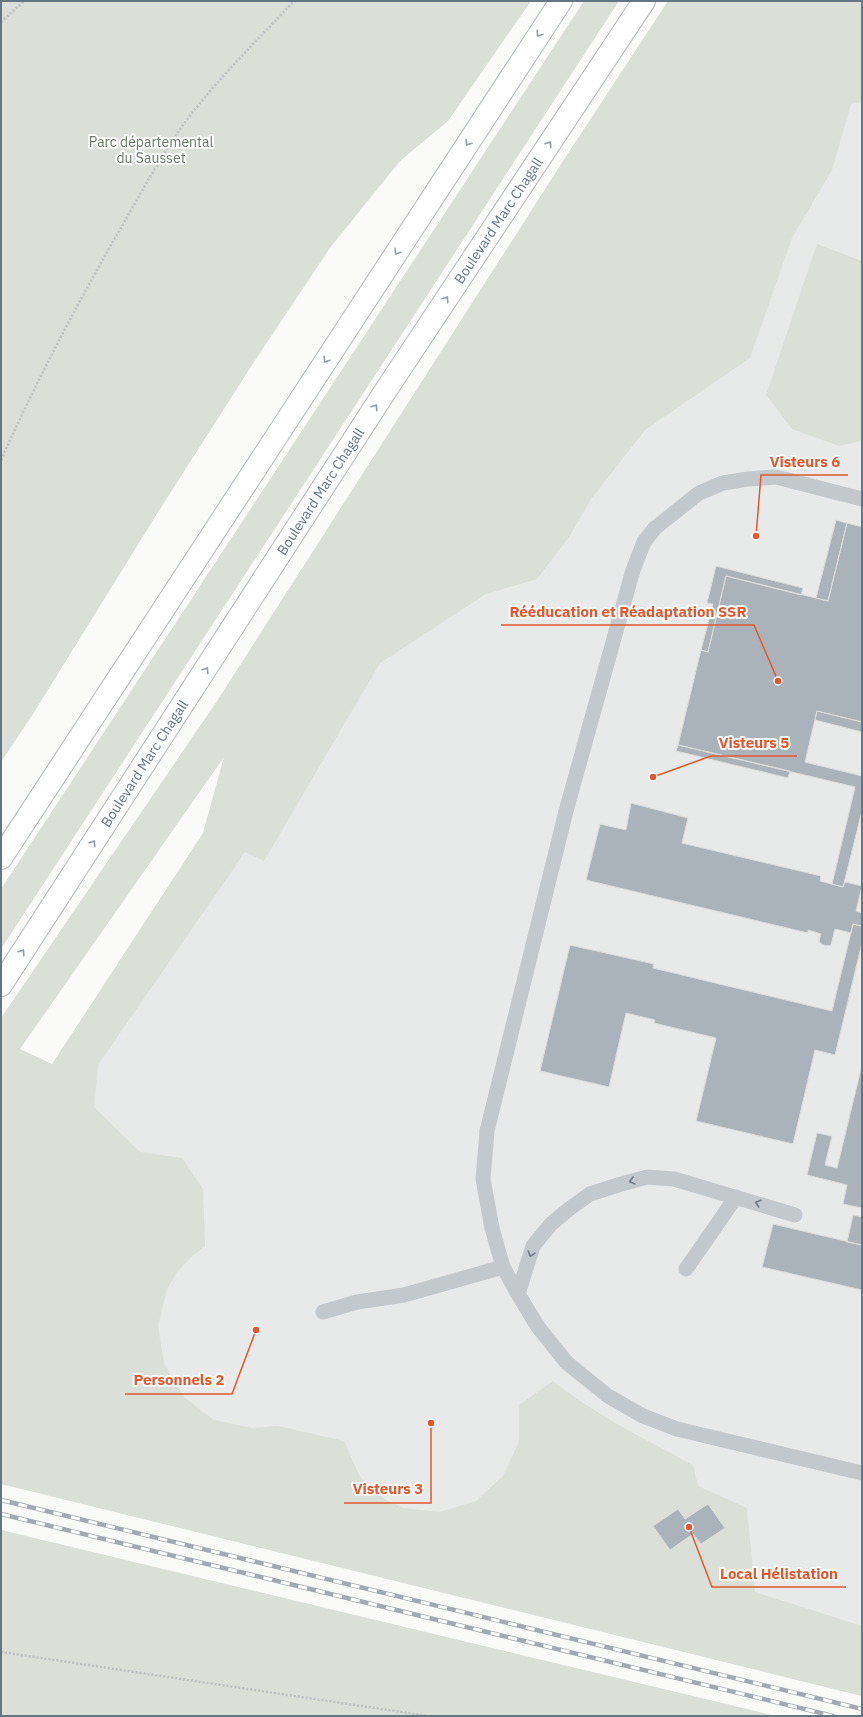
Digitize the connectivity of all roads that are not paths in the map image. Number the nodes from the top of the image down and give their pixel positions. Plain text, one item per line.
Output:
1 (561, 1) edge
2 (644, 1) edge
3 (862, 499) edge
4 (1, 858) edge
5 (1, 985) edge
6 (736, 1197) junction
7 (795, 1215) dead end
8 (503, 1268) junction
9 (686, 1269) dead end
10 (518, 1294) junction
11 (322, 1312) dead end
12 (862, 1473) edge

1 -> 4 highway
5 -> 2 highway, Boulevard Marc Chagall
3 - 8 lane
7 -> 6 lane
6 - 9 lane
6 -> 10 lane
8 - 10 lane
8 - 11 lane
10 - 12 lane

